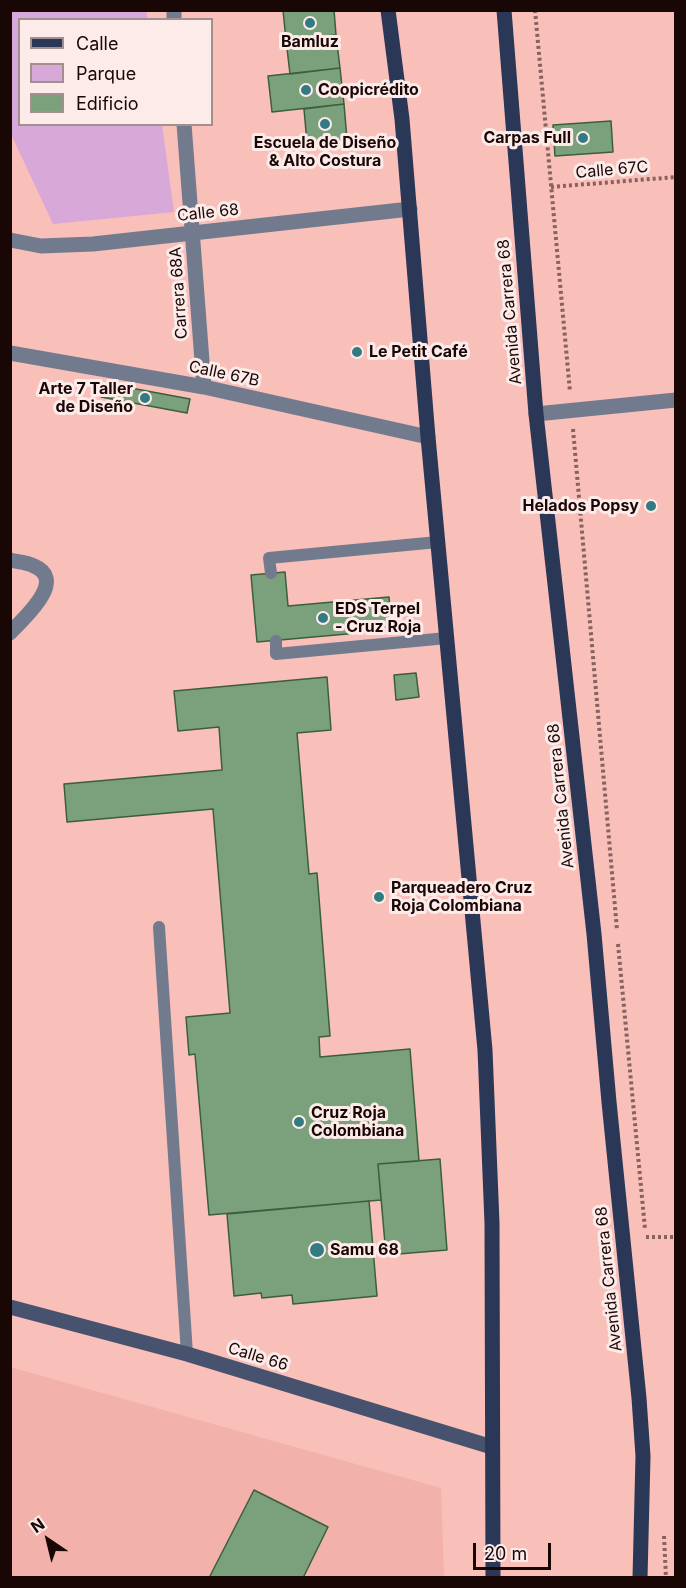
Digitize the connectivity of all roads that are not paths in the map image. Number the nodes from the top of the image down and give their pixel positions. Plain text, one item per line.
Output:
1 (388, 10) edge
2 (504, 10) edge
3 (184, 126) edge
4 (410, 209) junction
5 (193, 233) junction
6 (10, 240) edge
7 (10, 353) edge
8 (204, 387) junction
9 (675, 400) edge
10 (536, 414) junction
11 (428, 436) junction
12 (438, 542) junction
13 (10, 561) edge
14 (270, 573) dead end
15 (10, 633) edge
16 (447, 638) junction
17 (276, 641) dead end
18 (159, 927) dead end
19 (10, 1307) edge
20 (187, 1354) junction
21 (492, 1448) junction
22 (493, 1578) edge
23 (640, 1578) edge

1 - 4 main road
2 - 10 main road, Avenida Carrera 68
3 - 5 street, Carrera 68A
4 - 5 street, Calle 68
4 - 11 main road
5 - 6 street, Calle 68
5 - 8 street, Carrera 68A
7 - 8 street, Calle 67B
8 - 11 street, Calle 67B
9 - 10 street
10 - 23 main road, Avenida Carrera 68
11 - 12 main road
12 - 14 lane
12 - 16 main road
13 - 15 street
16 - 17 lane
16 - 21 main road
18 - 20 lane
19 - 20 street, Calle 66
20 - 21 street, Calle 66
21 - 22 main road

